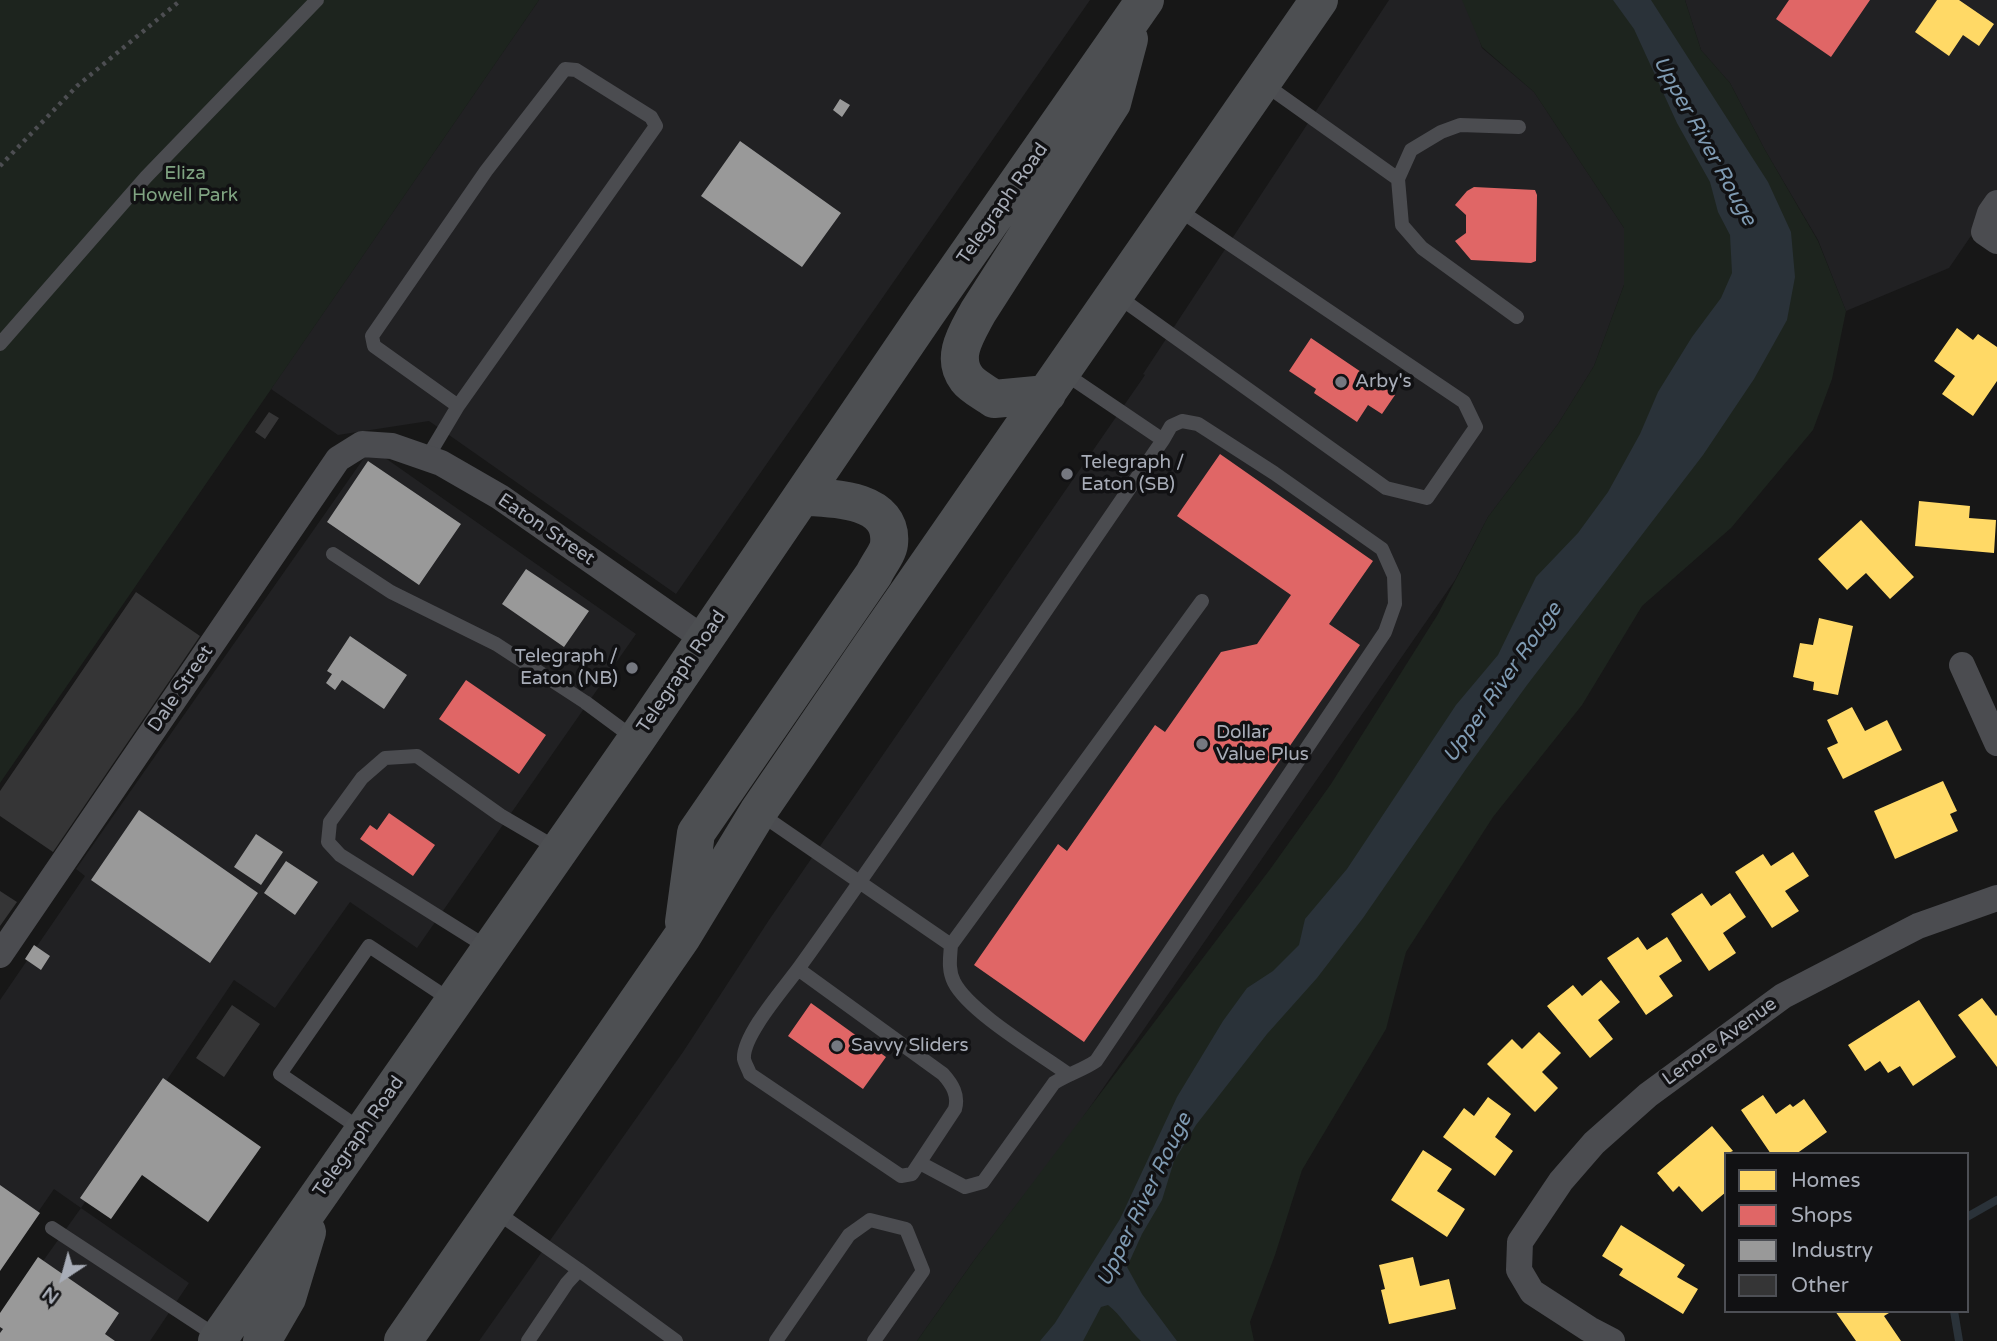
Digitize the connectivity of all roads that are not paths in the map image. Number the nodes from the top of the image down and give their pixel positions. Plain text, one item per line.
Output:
1 (317, 0) edge
2 (1319, 0) edge
3 (1140, 7) edge
4 (1261, 82) junction
5 (1519, 127) dead end
6 (1398, 178) junction
7 (1997, 203) edge
8 (1176, 208) junction
9 (1991, 237) edge
10 (1115, 294) junction
11 (1517, 317) dead end
12 (0, 344) edge
13 (1055, 383) junction
14 (458, 406) junction
15 (1163, 440) junction
16 (376, 444) joint
17 (427, 458) junction
18 (802, 497) junction
19 (333, 554) dead end
20 (1202, 600) dead end
21 (704, 639) junction
22 (1962, 666) dead end
23 (636, 740) junction
24 (1997, 743) edge
25 (758, 812) junction
26 (559, 850) junction
27 (860, 883) junction
28 (1997, 898) edge
29 (682, 937) junction
30 (951, 945) junction
31 (490, 949) junction
32 (0, 956) edge
33 (798, 969) junction
34 (453, 1002) junction
35 (1068, 1074) junction
36 (363, 1131) junction
37 (920, 1163) junction
38 (318, 1196) junction
39 (494, 1210) junction
40 (52, 1228) dead end
41 (579, 1270) junction
42 (218, 1339) edge
43 (262, 1341) edge
44 (403, 1341) edge
45 (528, 1341) edge
46 (676, 1341) edge
47 (776, 1341) edge
48 (874, 1341) edge
49 (1612, 1341) edge

1 - 12 lane
2 - 4 main road
3 - 13 main road
3 - 18 main road, Telegraph Road
4 - 6 lane
4 - 8 main road
5 - 6 lane
6 - 11 lane
7 - 9 street
8 - 10 main road
8 - 10 lane
10 - 13 main road
13 - 15 lane
13 - 25 main road
14 - 14 lane
14 - 17 lane
15 - 27 lane
15 - 35 lane
16 - 17 street, Eaton Street
16 - 32 street, Dale Street
17 - 21 street, Eaton Street
18 - 21 main road, Telegraph Road
18 - 29 main road
19 - 23 lane
20 - 30 lane
21 - 23 main road, Telegraph Road
22 - 24 street
23 - 26 main road, Telegraph Road
25 - 27 lane
25 - 29 main road
26 - 31 main road, Telegraph Road
26 - 31 lane
27 - 30 lane
27 - 33 lane
28 - 49 street, Lenore Avenue
29 - 39 main road
30 - 35 lane
31 - 34 main road, Telegraph Road
33 - 37 lane
33 - 37 lane
34 - 36 main road, Telegraph Road
34 - 36 lane
35 - 37 lane
36 - 38 main road, Telegraph Road
38 - 42 main road, Telegraph Road
38 - 43 main road
39 - 41 lane
39 - 44 main road
40 - 42 lane
41 - 45 lane
41 - 46 lane
47 - 48 lane

